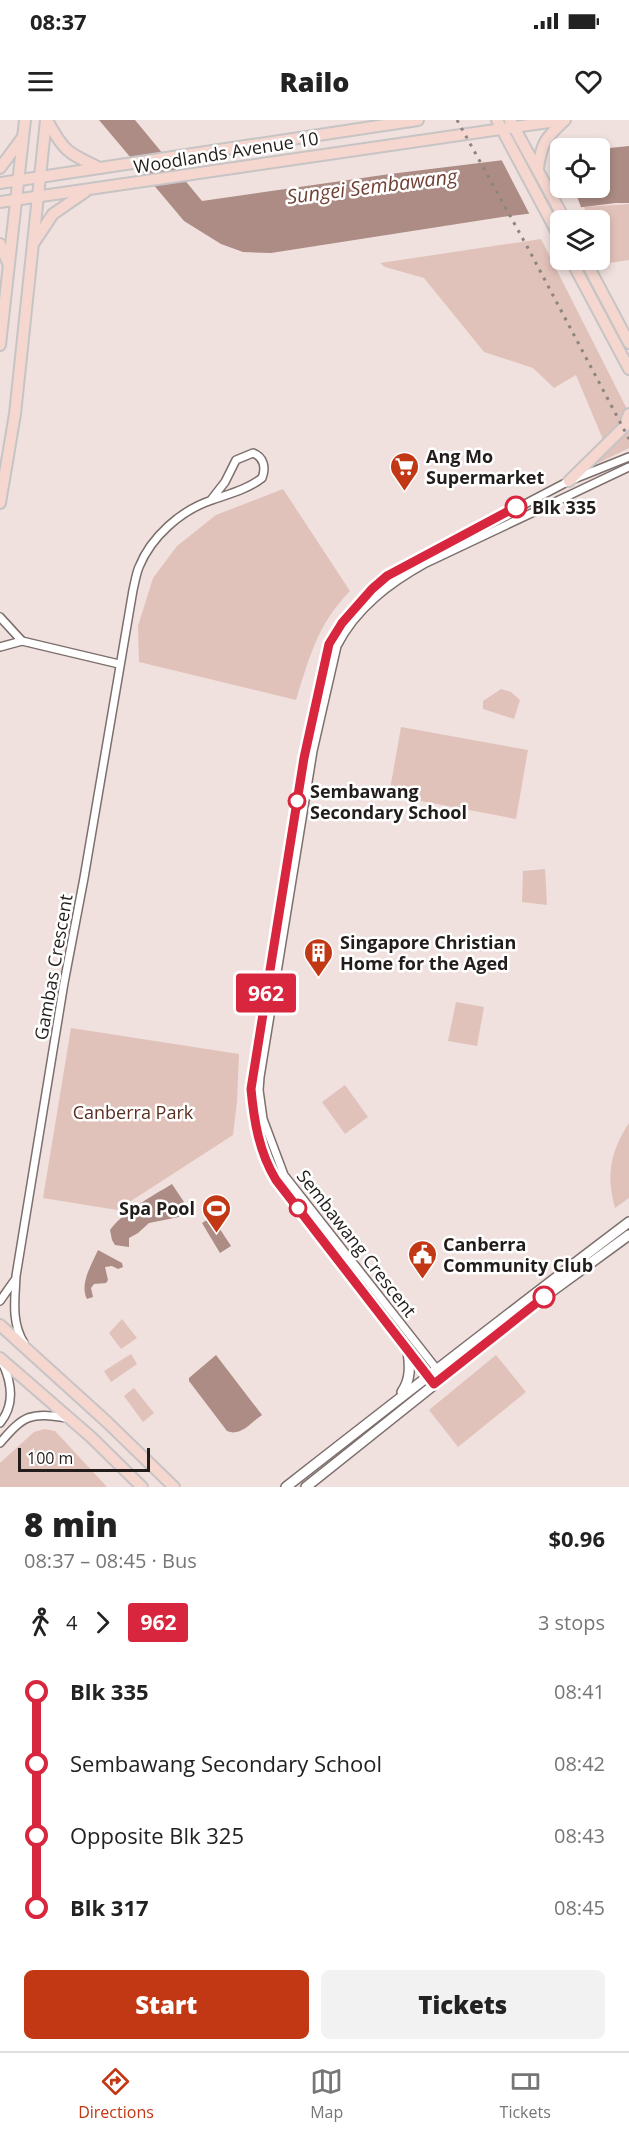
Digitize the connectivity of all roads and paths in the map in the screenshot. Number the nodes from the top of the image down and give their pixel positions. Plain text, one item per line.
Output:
1 (25, 120) edge
2 (47, 120) edge
3 (418, 120) edge
4 (564, 120) edge
5 (500, 124) edge
6 (512, 124) edge
7 (23, 136) junction
8 (0, 168) edge
9 (100, 168) junction
10 (538, 168) junction
11 (39, 177) junction
12 (18, 180) junction
13 (0, 183) edge
14 (88, 190) junction
15 (37, 197) junction
16 (16, 200) junction
17 (0, 202) edge
18 (561, 210) edge
19 (550, 219) edge
20 (0, 244) edge
21 (32, 246) junction
22 (9, 266) junction
23 (576, 270) edge
24 (590, 270) edge
25 (629, 343) edge
26 (0, 345) edge
27 (629, 369) edge
28 (629, 414) edge
29 (629, 457) edge
30 (629, 467) edge
31 (569, 481) junction
32 (211, 500) junction
33 (0, 503) edge
34 (0, 617) edge
35 (22, 641) junction
36 (0, 647) edge
37 (119, 664) junction
38 (629, 1222) edge
39 (629, 1235) edge
40 (16, 1276) junction
41 (0, 1301) edge
42 (0, 1325) edge
43 (27, 1347) junction
44 (408, 1351) junction
45 (1, 1359) edge
46 (439, 1373) junction
47 (427, 1376) junction
48 (434, 1384) junction
49 (396, 1401) junction
50 (69, 1418) junction
51 (0, 1423) edge
52 (0, 1443) edge
53 (142, 1487) edge
54 (174, 1487) edge
55 (286, 1487) edge
56 (306, 1487) edge

1 - 7 main road
2 - 9 main road
2 - 11 main road
3 - 9 main road, Woodlands Avenue 10
4 - 6 main road, Woodlands Avenue 10
4 - 10 main road
5 - 6 main road, Woodlands Avenue 10
5 - 14 main road, Woodlands Avenue 10
5 - 19 main road
6 - 10 main road
7 - 8 main road
7 - 12 main road
9 - 11 main road, Woodlands Avenue 10
10 - 18 main road
11 - 12 main road, Woodlands Avenue 10
11 - 15 main road
12 - 13 main road, Woodlands Avenue 10
12 - 16 main road
14 - 15 main road, Woodlands Avenue 10
14 - 21 main road
15 - 16 main road, Woodlands Avenue 10
15 - 21 main road
16 - 17 main road, Woodlands Avenue 10
16 - 22 main road
20 - 22 main road
21 - 33 main road
22 - 26 main road
23 - 27 main road
24 - 25 main road
28 - 31 main road
29 - 31 street, Sembawang Crescent
30 - 46 street, Sembawang Crescent
31 - 44 street, Sembawang Crescent
32 - 32 street, Gambas Crescent
32 - 37 street, Gambas Crescent
34 - 35 street
35 - 36 street
35 - 37 street
37 - 40 street, Gambas Crescent
38 - 46 main road
39 - 46 main road
40 - 41 street, Gambas Crescent
40 - 43 street, Gambas Crescent
42 - 43 main road
43 - 54 main road
44 - 47 street, Sembawang Crescent
44 - 49 main road
45 - 50 main road
45 - 51 street
46 - 47 main road
46 - 48 main road
47 - 48 street, Sembawang Crescent
47 - 49 main road
48 - 56 main road
49 - 55 main road
50 - 52 street
50 - 53 main road

